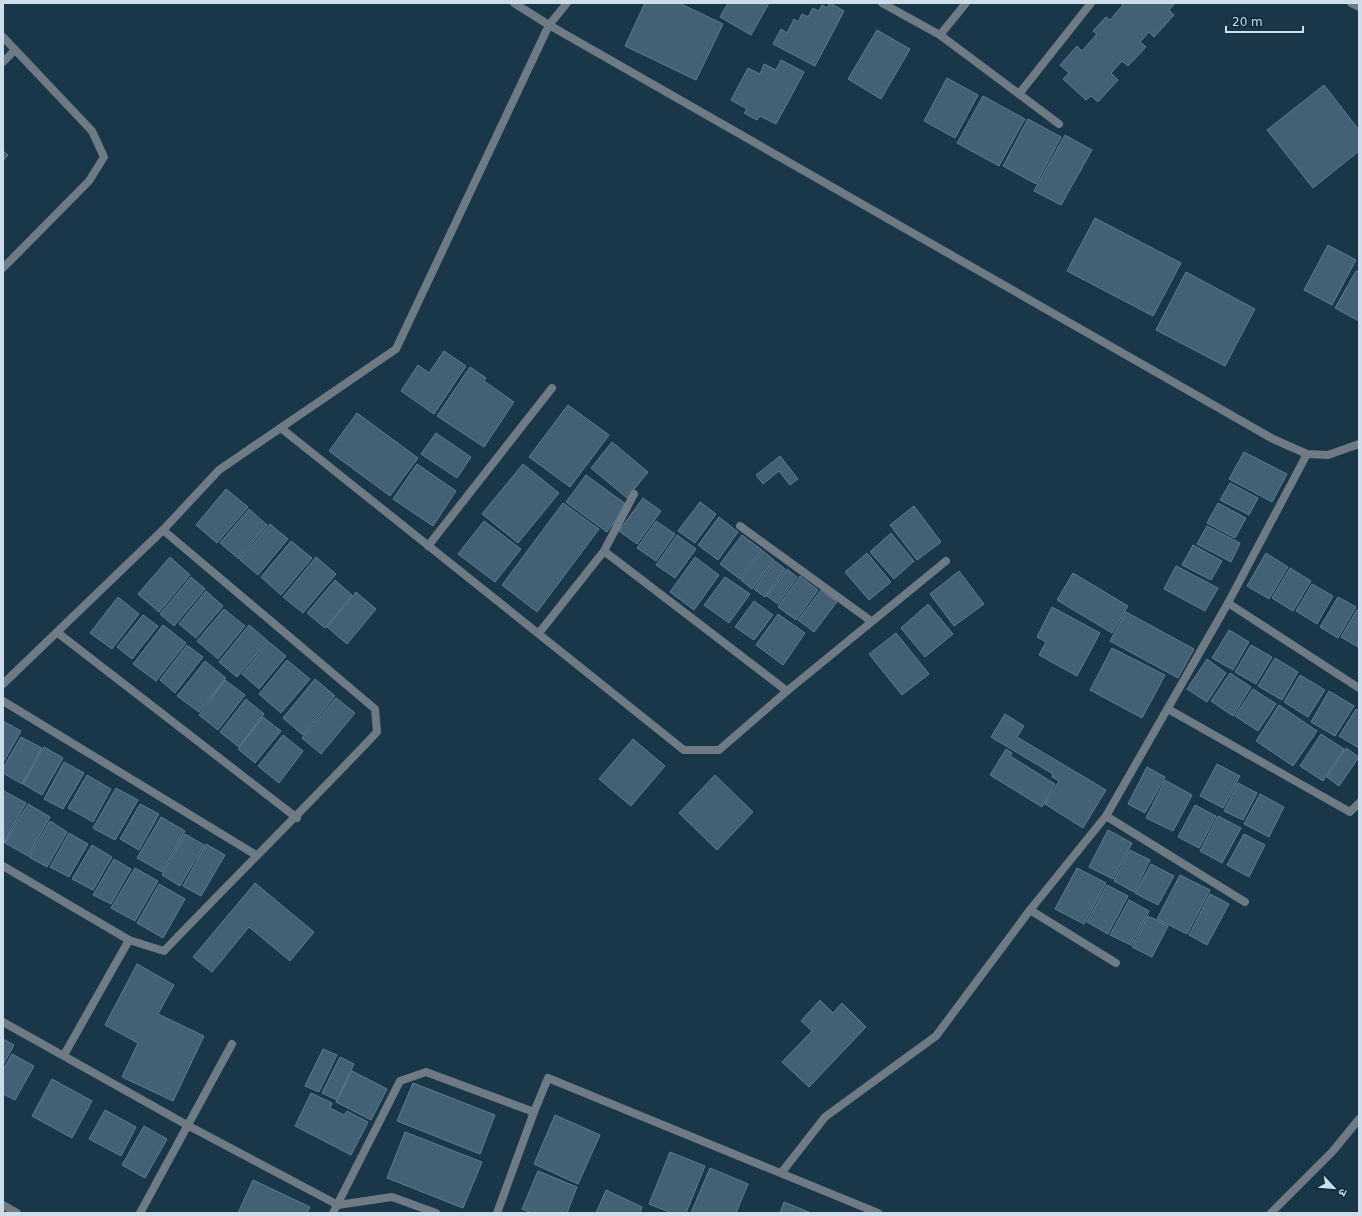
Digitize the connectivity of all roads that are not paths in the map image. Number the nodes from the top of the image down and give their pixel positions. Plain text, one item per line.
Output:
1 (514, 3) edge
2 (567, 3) edge
3 (882, 3) edge
4 (966, 3) edge
5 (1091, 3) edge
6 (1351, 3) edge
7 (1359, 7) edge
8 (549, 25) junction
9 (940, 35) junction
10 (3, 37) edge
11 (15, 50) junction
12 (3, 62) edge
13 (1019, 94) junction
14 (1059, 124) dead end
15 (3, 268) edge
16 (552, 388) dead end
17 (281, 428) junction
18 (1359, 444) edge
19 (1307, 454) junction
20 (634, 494) dead end
21 (740, 526) dead end
22 (163, 530) junction
23 (428, 546) junction
24 (604, 551) junction
25 (946, 562) dead end
26 (1228, 603) junction
27 (871, 621) junction
28 (58, 633) junction
29 (539, 633) junction
30 (3, 684) edge
31 (1359, 688) edge
32 (787, 691) junction
33 (3, 701) edge
34 (1168, 710) junction
35 (1359, 803) edge
36 (1106, 816) junction
37 (297, 818) junction
38 (256, 855) junction
39 (3, 866) edge
40 (1246, 902) dead end
41 (1030, 910) junction
42 (129, 940) junction
43 (1116, 963) dead end
44 (3, 1022) edge
45 (232, 1044) dead end
46 (64, 1055) junction
47 (534, 1112) junction
48 (1359, 1119) edge
49 (187, 1125) junction
50 (782, 1172) junction
51 (3, 1205) edge
52 (338, 1205) junction
53 (18, 1213) edge
54 (140, 1213) edge
55 (333, 1213) edge
56 (436, 1213) edge
57 (497, 1213) edge
58 (878, 1213) edge
59 (1271, 1213) edge

1 - 8 street
2 - 8 street
3 - 9 street
4 - 9 street
5 - 13 street
6 - 7 street
8 - 17 street
8 - 19 street
9 - 13 street
10 - 11 street
11 - 12 street
11 - 15 street
13 - 14 street
16 - 23 street
17 - 22 street
17 - 23 street
18 - 19 street
19 - 26 street
20 - 24 street
21 - 27 street
22 - 28 street
22 - 37 street
23 - 29 street
24 - 29 street
24 - 32 street
25 - 27 street
26 - 31 street
26 - 34 street
27 - 32 street
28 - 30 street
28 - 37 street
29 - 32 street
33 - 38 street
34 - 35 street
34 - 36 street
36 - 40 street
36 - 41 street
37 - 38 street
38 - 42 street
39 - 42 street
41 - 43 street
41 - 50 street
42 - 46 street
44 - 46 street
45 - 49 street
46 - 49 street
47 - 50 street
47 - 52 street
47 - 57 street
48 - 59 street
49 - 52 street
49 - 54 street
50 - 58 street
51 - 53 street
52 - 55 street
52 - 56 street

